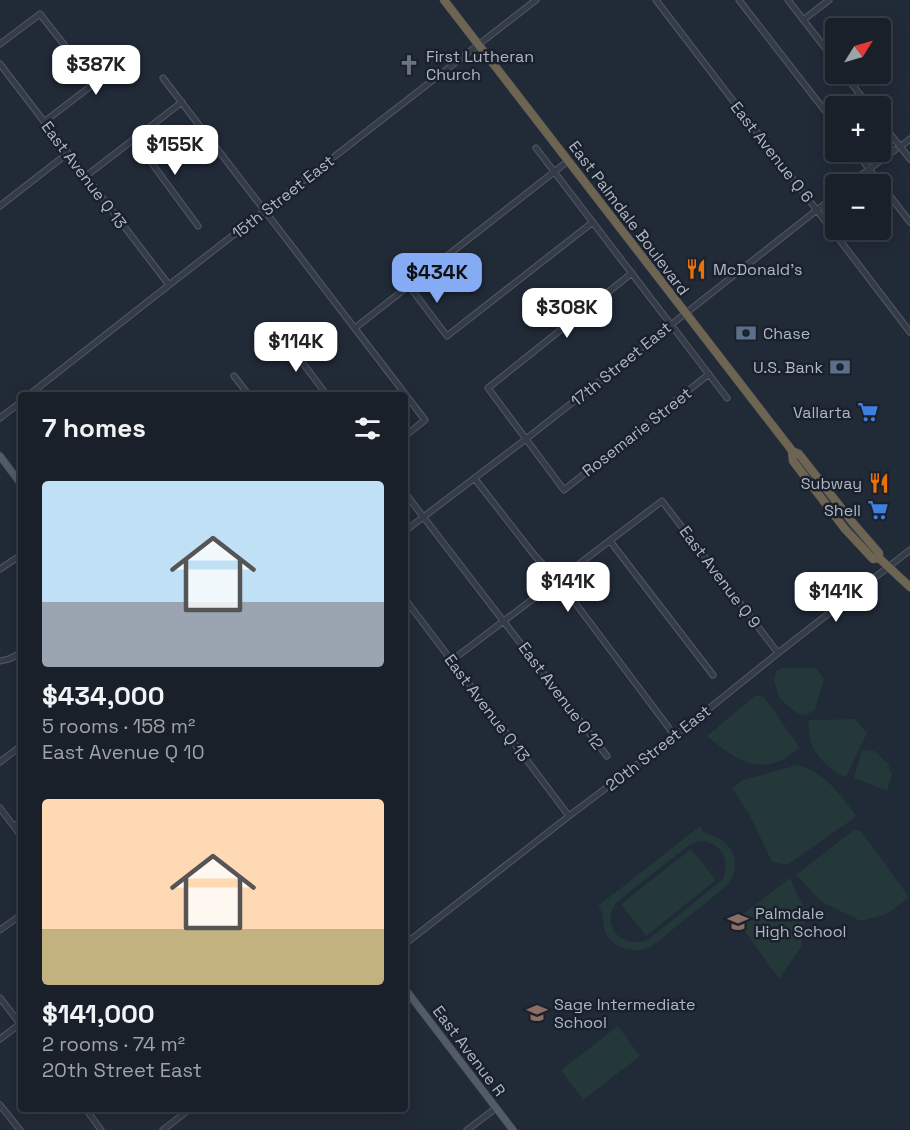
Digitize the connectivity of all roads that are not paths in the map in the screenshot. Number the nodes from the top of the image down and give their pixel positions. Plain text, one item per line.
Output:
1 (444, 0) edge
2 (536, 0) edge
3 (656, 0) edge
4 (739, 0) edge
5 (788, 0) edge
6 (829, 0) edge
7 (803, 20) junction
8 (0, 44) edge
9 (479, 45) junction
10 (825, 48) edge
11 (134, 53) dead end
12 (0, 64) edge
13 (163, 78) dead end
14 (94, 83) junction
15 (852, 84) edge
16 (861, 96) edge
17 (182, 102) junction
18 (825, 111) edge
19 (44, 122) junction
20 (891, 138) edge
21 (134, 139) junction
22 (910, 139) edge
23 (536, 148) dead end
24 (898, 148) junction
25 (68, 153) junction
26 (910, 159) edge
27 (568, 161) junction
28 (864, 162) edge
29 (869, 169) junction
30 (555, 172) junction
31 (862, 174) edge
32 (86, 176) junction
33 (825, 203) edge
34 (0, 206) edge
35 (816, 209) junction
36 (265, 211) junction
37 (593, 222) junction
38 (910, 222) edge
39 (198, 226) dead end
40 (632, 273) junction
41 (169, 285) junction
42 (408, 286) junction
43 (685, 313) junction
44 (671, 324) junction
45 (355, 328) junction
46 (910, 332) edge
47 (284, 338) dead end
48 (710, 374) junction
49 (234, 376) dead end
50 (33, 392) edge
51 (246, 392) edge
52 (324, 392) edge
53 (404, 392) edge
54 (408, 398) edge
55 (727, 398) dead end
56 (18, 404) edge
57 (0, 418) edge
58 (408, 434) edge
59 (526, 439) junction
60 (792, 451) junction
61 (0, 456) edge
62 (804, 475) junction
63 (475, 479) junction
64 (18, 480) edge
65 (408, 497) edge
66 (836, 502) junction
67 (423, 517) junction
68 (408, 529) edge
69 (610, 541) junction
70 (910, 550) edge
71 (18, 557) edge
72 (879, 558) junction
73 (888, 568) junction
74 (0, 569) edge
75 (558, 580) junction
76 (910, 587) edge
77 (408, 603) edge
78 (504, 621) junction
79 (778, 653) junction
80 (18, 654) edge
81 (452, 661) junction
82 (0, 662) edge
83 (713, 675) dead end
84 (675, 735) junction
85 (18, 748) edge
86 (607, 756) dead end
87 (0, 762) edge
88 (0, 808) edge
89 (569, 816) junction
90 (18, 823) edge
91 (14, 826) junction
92 (18, 832) edge
93 (18, 917) edge
94 (0, 930) edge
95 (408, 942) edge
96 (408, 993) edge
97 (0, 998) edge
98 (18, 1021) edge
99 (18, 1026) edge
100 (0, 1039) edge
101 (0, 1105) edge
102 (496, 1108) junction
103 (88, 1112) edge
104 (186, 1112) edge
105 (7, 1113) junction
106 (0, 1119) edge
107 (20, 1130) edge
108 (101, 1130) edge
109 (163, 1130) edge
110 (467, 1130) edge
111 (513, 1130) edge

1 - 9 highway, East Palmdale Boulevard
2 - 9 street, 15th Street East
3 - 35 street, East Avenue Q 6
4 - 18 street
5 - 7 street
6 - 7 street
7 - 10 street
8 - 14 street
9 - 27 highway, East Palmdale Boulevard
9 - 36 street, 15th Street East
11 - 14 street
12 - 19 street, East Avenue Q 13
13 - 17 street
14 - 19 street
15 - 16 street
17 - 21 street
17 - 36 street
19 - 25 street, East Avenue Q 13
20 - 24 street
21 - 32 street
21 - 39 street
22 - 24 street
23 - 30 street, East Palmdale Boulevard
24 - 26 street
24 - 29 street
25 - 32 street, East Avenue Q 13
25 - 34 street
27 - 30 street
27 - 43 highway, East Palmdale Boulevard
28 - 29 street
29 - 31 street
29 - 38 street
30 - 37 street, East Palmdale Boulevard
30 - 42 street
32 - 41 street, East Avenue Q 13
33 - 35 street, 17th Street East
35 - 43 street, 17th Street East
35 - 46 street, East Avenue Q 6
36 - 41 street, 15th Street East
36 - 45 street
37 - 40 street, East Palmdale Boulevard
37 - 42 street
40 - 44 street, East Palmdale Boulevard
40 - 59 street
41 - 50 street, 15th Street East
42 - 45 street
43 - 44 street, 17th Street East
43 - 60 highway, East Palmdale Boulevard
44 - 48 street, East Palmdale Boulevard
44 - 59 street, 17th Street East
45 - 53 street
47 - 52 street
48 - 55 street, East Palmdale Boulevard
48 - 59 street, Rosemarie Street
49 - 51 street
54 - 58 street
56 - 57 street
59 - 63 street, 17th Street East
60 - 62 highway, East Palmdale Boulevard
60 - 66 highway, East Palmdale Boulevard
61 - 64 main road
62 - 66 highway
62 - 72 highway, East Palmdale Boulevard
63 - 67 street, 17th Street East
63 - 75 street
65 - 67 street, East Avenue Q 12
66 - 72 highway, East Palmdale Boulevard
67 - 68 street, 17th Street East
67 - 78 street, East Avenue Q 12
69 - 75 street
69 - 79 street, East Avenue Q 9
69 - 83 street
70 - 73 street, 20th Street East
71 - 74 street
72 - 73 highway, East Palmdale Boulevard
73 - 76 highway, East Palmdale Boulevard
73 - 79 street, 20th Street East
75 - 78 street
75 - 84 street
77 - 81 street, East Avenue Q 13
78 - 81 street
78 - 86 street, East Avenue Q 12
79 - 84 street, 20th Street East
80 - 82 street
81 - 89 street, East Avenue Q 13
84 - 89 street, 20th Street East
85 - 87 street
88 - 91 street
89 - 95 street, 20th Street East
90 - 91 street
91 - 92 street
93 - 94 street
96 - 102 main road, East Avenue R
97 - 98 street
99 - 100 street
101 - 105 street
102 - 110 street
102 - 111 main road, East Avenue R
103 - 108 street
104 - 109 street
105 - 106 street
105 - 107 street

